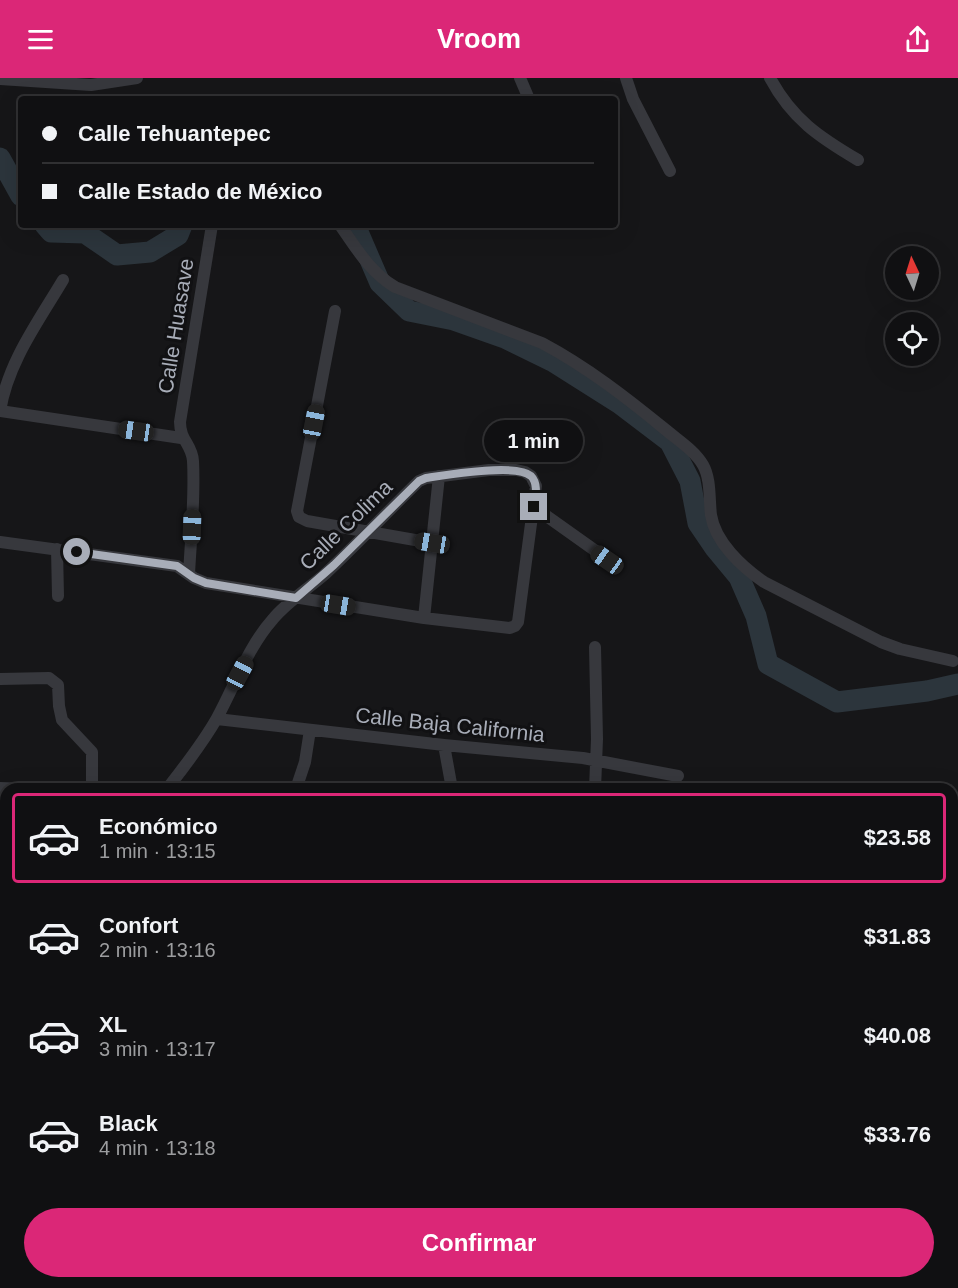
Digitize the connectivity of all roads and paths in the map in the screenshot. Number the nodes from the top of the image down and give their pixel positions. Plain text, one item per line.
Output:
1 (137, 78) edge
2 (520, 78) edge
3 (626, 78) edge
4 (770, 78) edge
5 (0, 79) edge
6 (528, 96) edge
7 (858, 160) dead end
8 (670, 171) dead end
9 (212, 228) edge
10 (342, 228) edge
11 (63, 280) dead end
12 (335, 311) dead end
13 (0, 411) edge
14 (181, 438) junction
15 (438, 476) junction
16 (534, 507) junction
17 (367, 532) junction
18 (0, 542) edge
19 (432, 543) junction
20 (57, 549) junction
21 (607, 560) dead end
22 (189, 574) junction
23 (58, 596) dead end
24 (296, 598) junction
25 (424, 618) junction
26 (595, 647) dead end
27 (953, 661) dead end
28 (0, 679) edge
29 (217, 719) junction
30 (310, 730) junction
31 (444, 745) junction
32 (597, 760) junction
33 (678, 776) dead end
34 (92, 783) edge
35 (171, 783) edge
36 (298, 783) edge
37 (451, 783) edge
38 (595, 783) edge
39 (0, 967) edge
40 (0, 978) edge

1 - 5 street
2 - 6 street
3 - 8 street
4 - 7 street
9 - 14 street, Calle Huasave
10 - 27 street
11 - 13 street
12 - 17 street
13 - 14 street
14 - 22 street, Calle Huasave
15 - 16 street, Calle Colima
15 - 17 street, Calle Colima
15 - 19 street
16 - 21 street
16 - 25 street
17 - 19 street
17 - 24 street, Calle Colima
18 - 20 street
19 - 25 street
20 - 22 street
20 - 23 street
22 - 24 street
24 - 25 street
24 - 29 street, Calle Colima
26 - 32 street
28 - 34 street
29 - 30 street, Calle Baja California
29 - 35 street, Calle Colima
30 - 31 street, Calle Baja California
30 - 36 street
31 - 32 street, Calle Baja California
31 - 37 street
32 - 33 street, Calle Baja California
32 - 38 street
39 - 40 street

